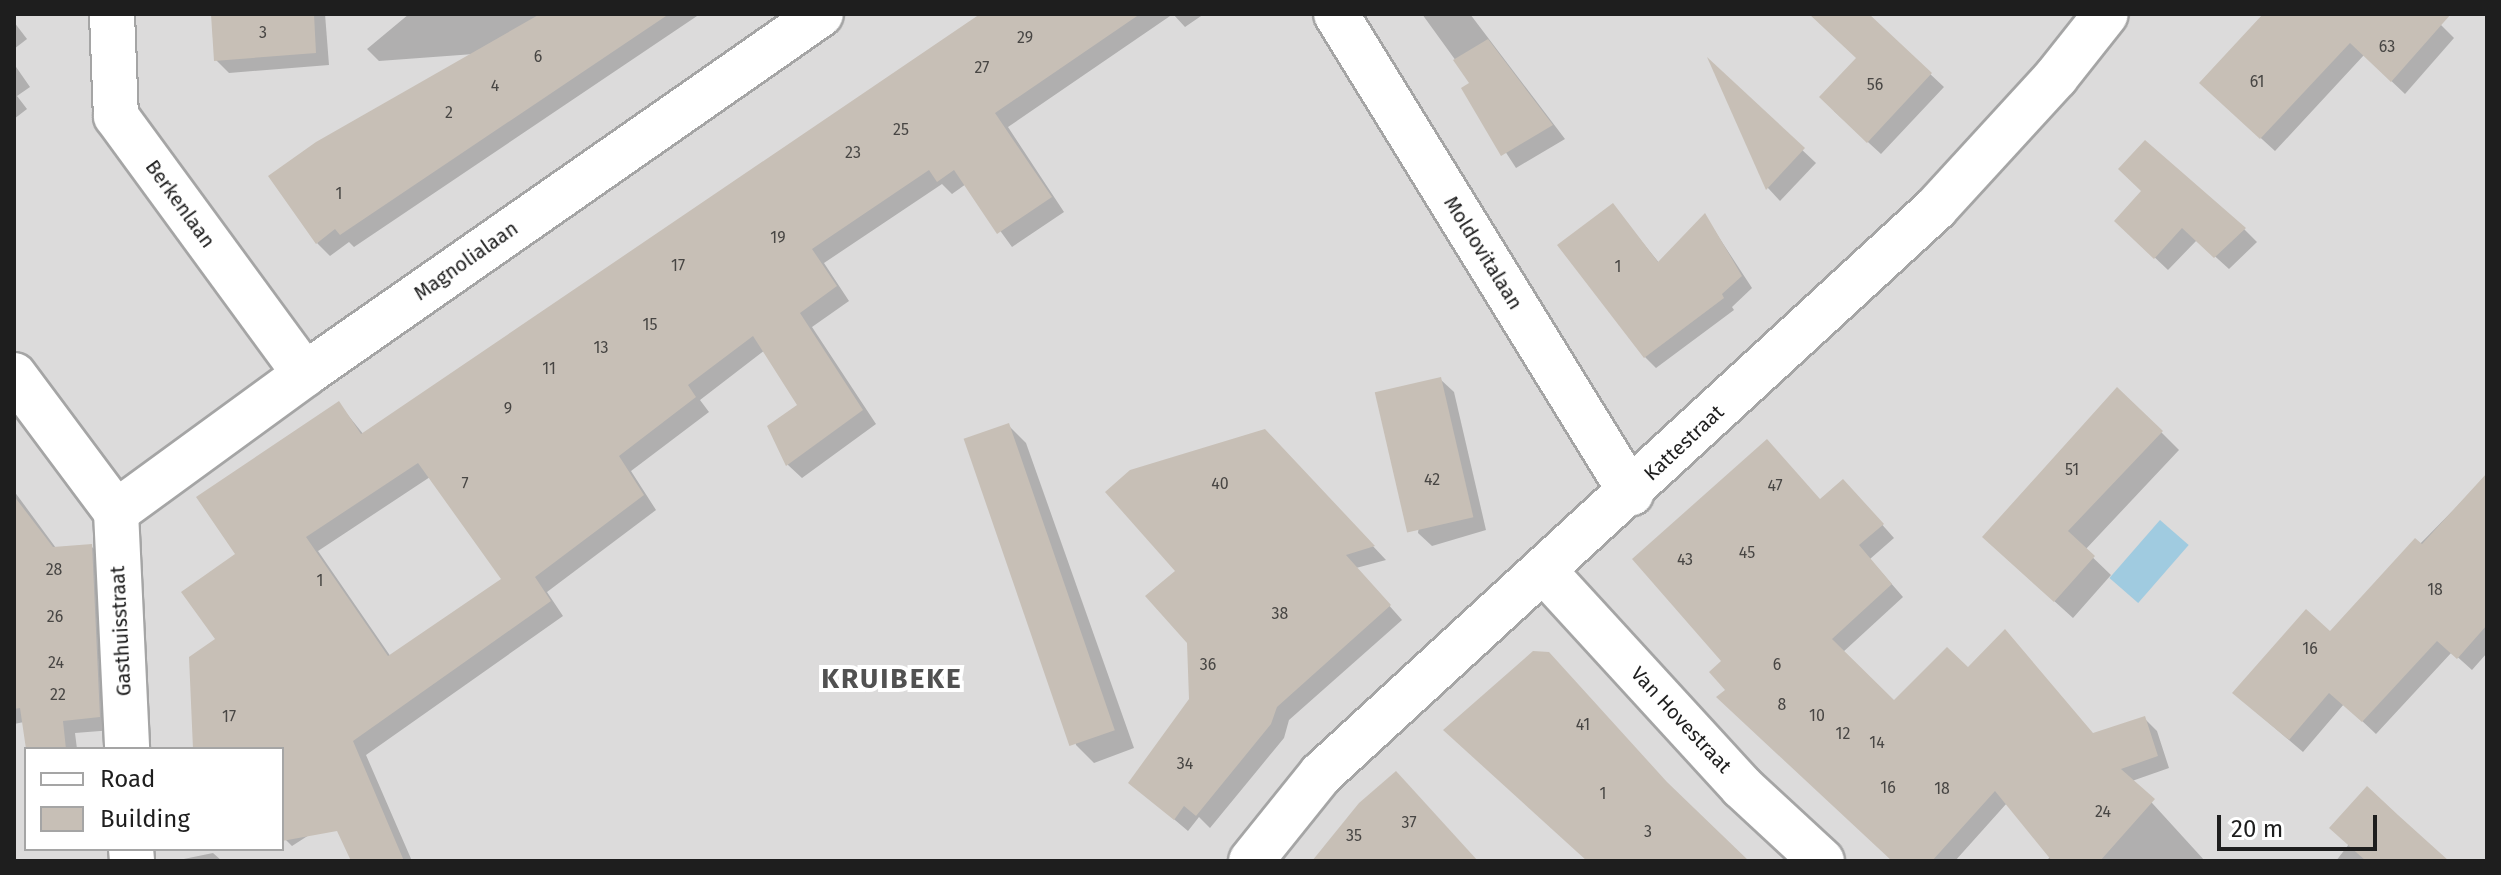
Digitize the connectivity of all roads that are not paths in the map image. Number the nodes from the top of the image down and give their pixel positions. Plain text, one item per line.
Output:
1 (112, 14) edge
2 (821, 14) edge
3 (1336, 14) edge
4 (2106, 14) edge
5 (305, 374) junction
6 (14, 375) edge
7 (1631, 493) junction
8 (116, 512) junction
9 (1546, 573) junction
10 (127, 747) edge
11 (1251, 861) edge
12 (1822, 861) edge

1 - 5 street, Berkenlaan
2 - 5 street, Magnolialaan
3 - 7 street, Moldovitalaan
4 - 7 street, Kattestraat
5 - 8 street, Magnolialaan
6 - 8 street
7 - 9 street, Kattestraat
8 - 10 street, Gasthuisstraat
9 - 11 street, Kattestraat
9 - 12 street, Van Hovestraat

